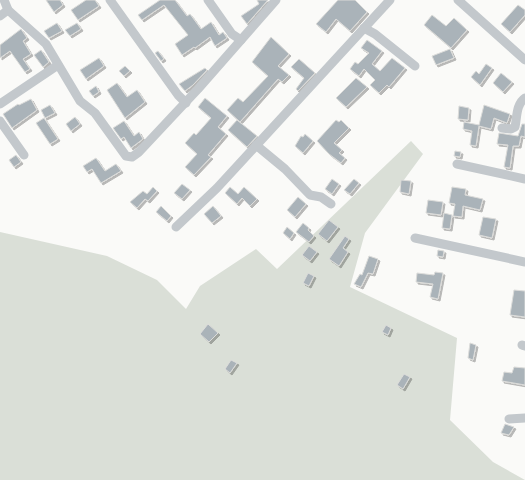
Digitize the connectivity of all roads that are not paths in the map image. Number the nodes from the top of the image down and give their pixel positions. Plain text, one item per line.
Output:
1 (4, 0) edge
2 (110, 0) edge
3 (208, 0) edge
4 (276, 0) edge
5 (390, 0) edge
6 (458, 0) edge
7 (8, 10) junction
8 (0, 16) edge
9 (364, 28) junction
10 (241, 40) junction
11 (525, 60) edge
12 (58, 65) junction
13 (415, 66) dead end
14 (525, 98) edge
15 (186, 103) junction
16 (0, 104) edge
17 (0, 121) edge
18 (502, 128) dead end
19 (256, 145) junction
20 (24, 155) dead end
21 (457, 164) dead end
22 (525, 179) edge
23 (331, 204) dead end
24 (176, 226) dead end
25 (415, 238) dead end
26 (525, 262) edge
27 (525, 418) edge
28 (509, 419) dead end

1 - 7 street
2 - 15 street
3 - 10 street
4 - 10 street
5 - 9 street
6 - 11 street
7 - 8 street
7 - 12 street
9 - 13 street
9 - 19 street
10 - 15 street
12 - 15 street
12 - 16 street
14 - 18 street
17 - 20 street
19 - 23 street
19 - 24 street
21 - 22 street
25 - 26 street
27 - 28 street

